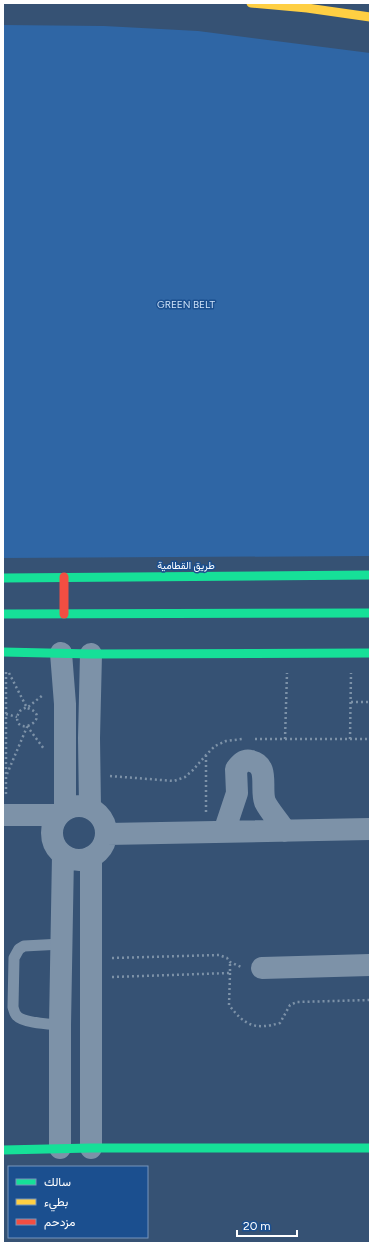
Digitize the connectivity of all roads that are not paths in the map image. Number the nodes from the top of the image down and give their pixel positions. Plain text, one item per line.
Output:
1 (251, 3) edge
2 (370, 17) edge
3 (370, 575) edge
4 (64, 577) junction
5 (3, 578) edge
6 (370, 613) edge
7 (3, 614) edge
8 (64, 614) junction
9 (3, 652) edge
10 (370, 652) edge
11 (62, 653) junction
12 (91, 654) junction
13 (90, 807) junction
14 (61, 812) junction
15 (4, 815) edge
16 (370, 829) edge
17 (285, 831) junction
18 (215, 832) junction
19 (107, 834) junction
20 (63, 855) junction
21 (91, 857) junction
22 (62, 944) junction
23 (370, 965) edge
24 (262, 968) road end
25 (60, 1025) junction
26 (60, 1148) junction
27 (91, 1148) junction
28 (370, 1148) edge
29 (3, 1150) edge

1 - 2 street
3 - 4 street, طريق القطامية
4 - 5 street, طريق القطامية
4 - 8 street
6 - 8 street
7 - 8 street
9 - 11 street
10 - 12 street
11 - 12 street
11 - 14 street
12 - 13 street
13 - 14 street
13 - 19 street
14 - 15 street
14 - 20 street
16 - 17 street
17 - 18 street
17 - 18 street
18 - 19 street
19 - 21 street
20 - 21 street
20 - 22 street
21 - 27 street
22 - 25 street
22 - 25 lane
23 - 24 street
25 - 26 street
26 - 27 street
26 - 29 street
27 - 28 street

